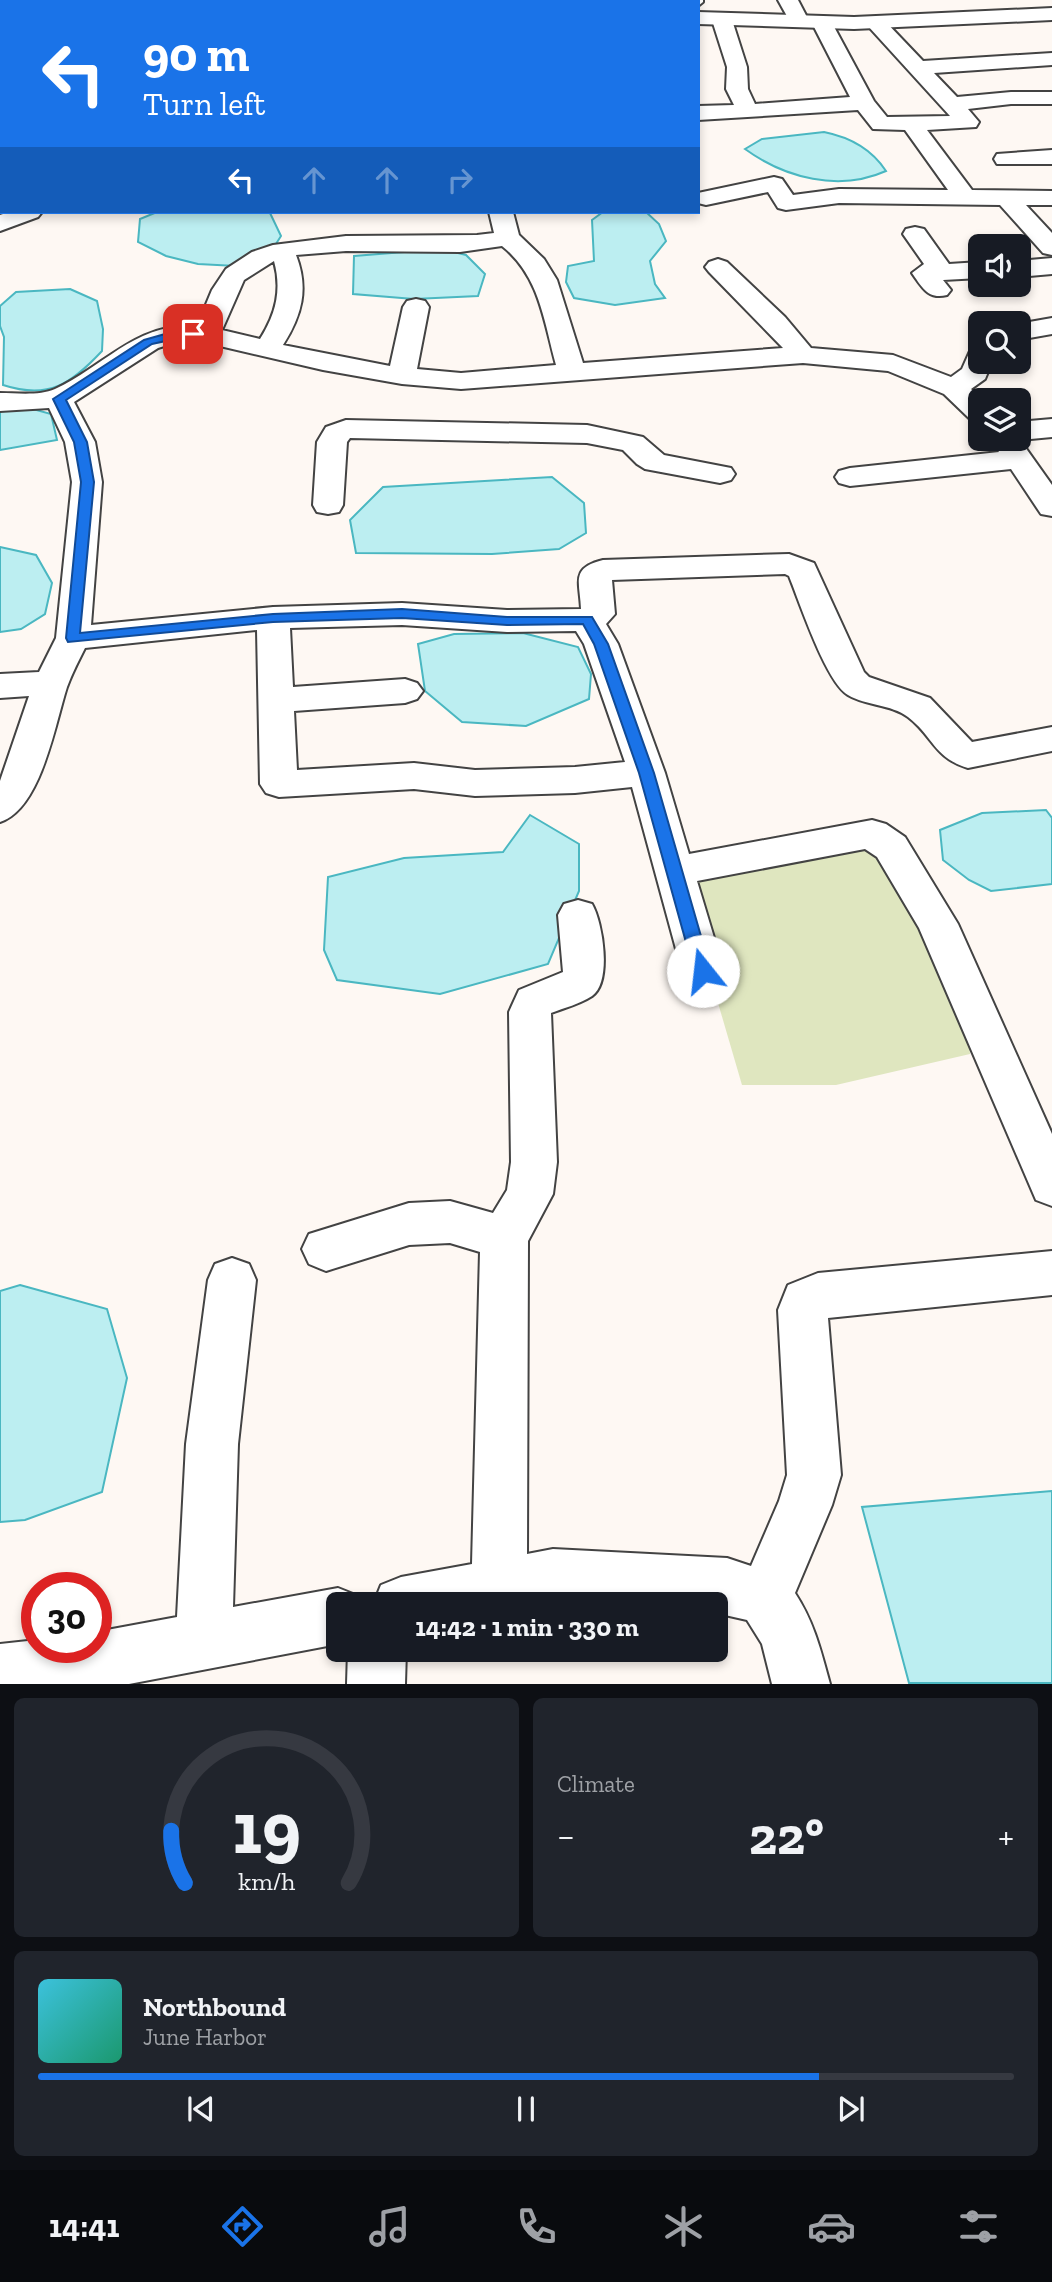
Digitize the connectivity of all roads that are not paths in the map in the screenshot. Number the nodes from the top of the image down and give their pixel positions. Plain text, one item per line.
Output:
1 (788, 0) edge
2 (838, 0) edge
3 (1052, 14) edge
4 (700, 18) edge
5 (722, 20) junction
6 (864, 22) junction
7 (800, 23) junction
8 (822, 23) junction
9 (1052, 59) edge
10 (917, 68) junction
11 (1052, 98) edge
12 (864, 103) junction
13 (952, 104) junction
14 (748, 111) junction
15 (700, 113) edge
16 (912, 124) junction
17 (1052, 157) edge
18 (1006, 159) dead end
19 (706, 198) dead end
20 (967, 198) junction
21 (1052, 198) edge
22 (1008, 199) junction
23 (25, 214) edge
24 (501, 214) edge
25 (0, 224) edge
26 (915, 234) dead end
27 (507, 238) junction
28 (1052, 248) edge
29 (282, 250) junction
30 (1052, 266) edge
31 (718, 267) dead end
32 (1031, 268) edge
33 (968, 273) edge
34 (416, 307) dead end
35 (1052, 326) edge
36 (1031, 330) edge
37 (207, 335) junction
38 (267, 349) junction
39 (803, 355) junction
40 (571, 371) junction
41 (974, 374) edge
42 (402, 376) junction
43 (954, 388) junction
44 (59, 399) junction
45 (968, 401) edge
46 (0, 402) edge
47 (1052, 428) edge
48 (1031, 436) edge
49 (975, 451) edge
50 (1019, 451) edge
51 (720, 474) dead end
52 (850, 477) dead end
53 (328, 505) dead end
54 (1052, 508) edge
55 (273, 618) junction
56 (587, 620) junction
57 (73, 638) junction
58 (51, 683) junction
59 (0, 686) edge
60 (405, 691) dead end
61 (278, 700) junction
62 (1052, 739) edge
63 (647, 773) junction
64 (0, 808) edge
65 (674, 871) junction
66 (578, 915) dead end
67 (703, 971) dead end
68 (1052, 1186) edge
69 (504, 1238) junction
70 (326, 1249) dead end
71 (1052, 1273) edge
72 (232, 1280) dead end
73 (499, 1587) junction
74 (472, 1592) edge
75 (765, 1598) junction
76 (326, 1618) edge
77 (204, 1640) junction
78 (377, 1662) edge
79 (0, 1673) edge
80 (79, 1674) edge
81 (376, 1684) edge
82 (801, 1684) edge

1 - 7 street
2 - 6 street
3 - 6 street
4 - 5 street
5 - 7 street
5 - 14 street
6 - 8 street
6 - 10 street
7 - 8 street
8 - 12 street
9 - 10 street
10 - 13 street
11 - 13 street
12 - 14 street
12 - 16 street
13 - 16 street
14 - 15 street
16 - 20 street
17 - 18 street
19 - 20 street
20 - 22 street
21 - 22 street
22 - 28 street
23 - 25 street
24 - 27 street
26 - 33 street
27 - 29 street
27 - 40 street
29 - 37 street
29 - 38 street
30 - 32 street
31 - 39 street
34 - 42 street
35 - 36 street
37 - 38 street
37 - 44 street
38 - 42 street
39 - 40 street
39 - 43 street
40 - 42 street
41 - 43 street
43 - 45 street
44 - 46 street
44 - 57 street
47 - 48 street
49 - 52 street
50 - 54 street
51 - 53 street
55 - 56 street
55 - 57 street
55 - 61 street
56 - 62 street
56 - 63 street
57 - 58 street
58 - 59 street
58 - 64 street
60 - 61 street
61 - 63 street
63 - 65 street
65 - 67 street
65 - 68 street
66 - 69 street
69 - 70 street
69 - 73 street
71 - 75 street
72 - 77 street
73 - 74 street
73 - 75 street
75 - 82 street
76 - 77 street
77 - 80 street
78 - 81 street
79 - 80 street

